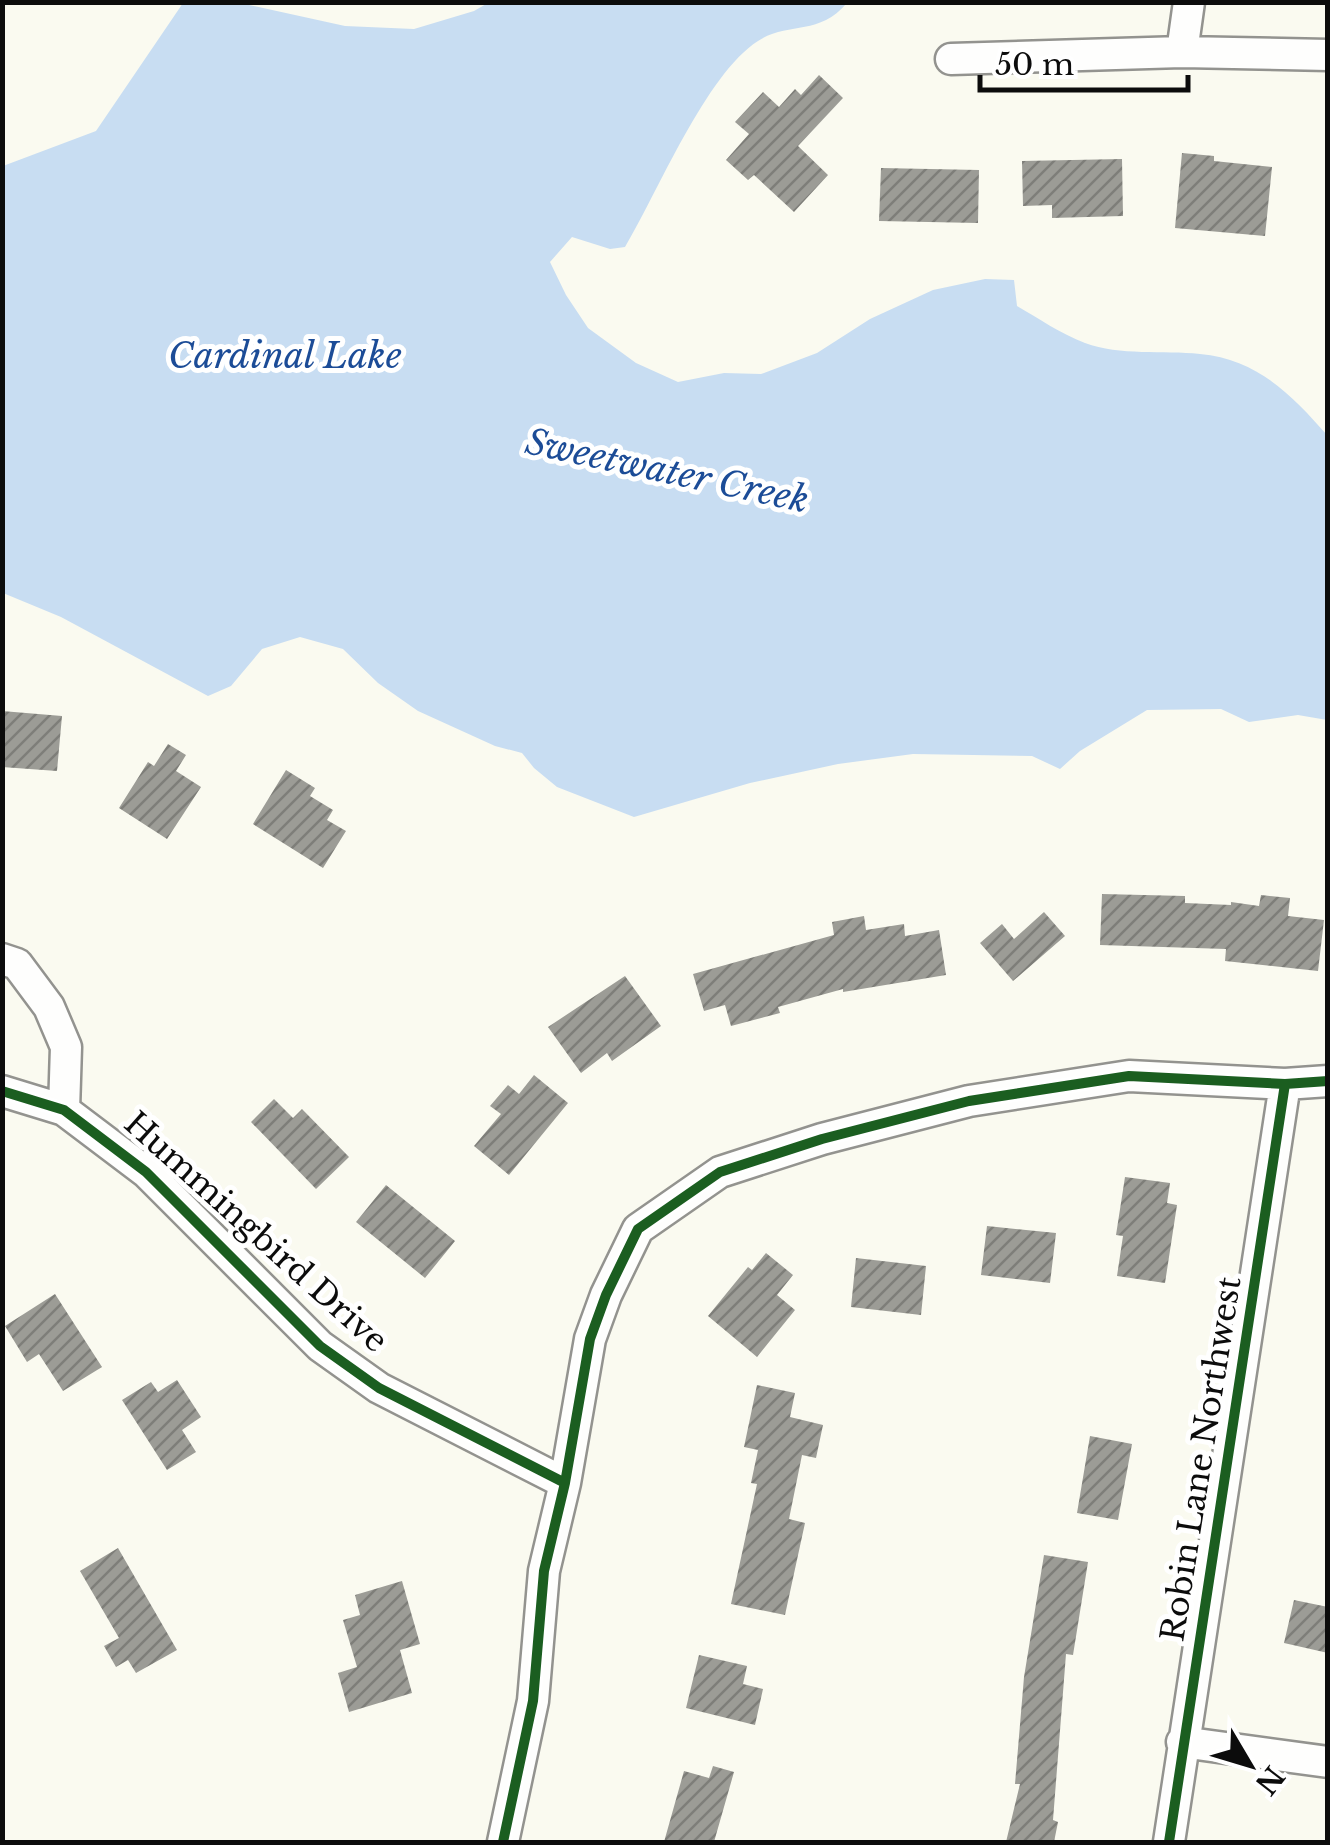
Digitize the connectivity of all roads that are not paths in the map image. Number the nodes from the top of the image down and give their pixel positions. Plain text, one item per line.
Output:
1 (1188, 2) edge
2 (1182, 52) junction
3 (1328, 55) edge
4 (951, 59) dead end
5 (2, 960) edge
6 (1328, 1081) edge
7 (1285, 1084) junction
8 (2, 1092) edge
9 (64, 1110) junction
10 (565, 1483) junction
11 (1182, 1742) junction
12 (1328, 1762) edge
13 (503, 1842) edge
14 (1169, 1842) edge

1 - 2 street
2 - 3 street
2 - 4 street
5 - 9 street
6 - 7 street
7 - 10 street
7 - 11 street, Robin Lane Northwest
8 - 9 street, Hummingbird Drive
9 - 10 street, Hummingbird Drive
10 - 13 street
11 - 12 street
11 - 14 street, Robin Lane Northwest

